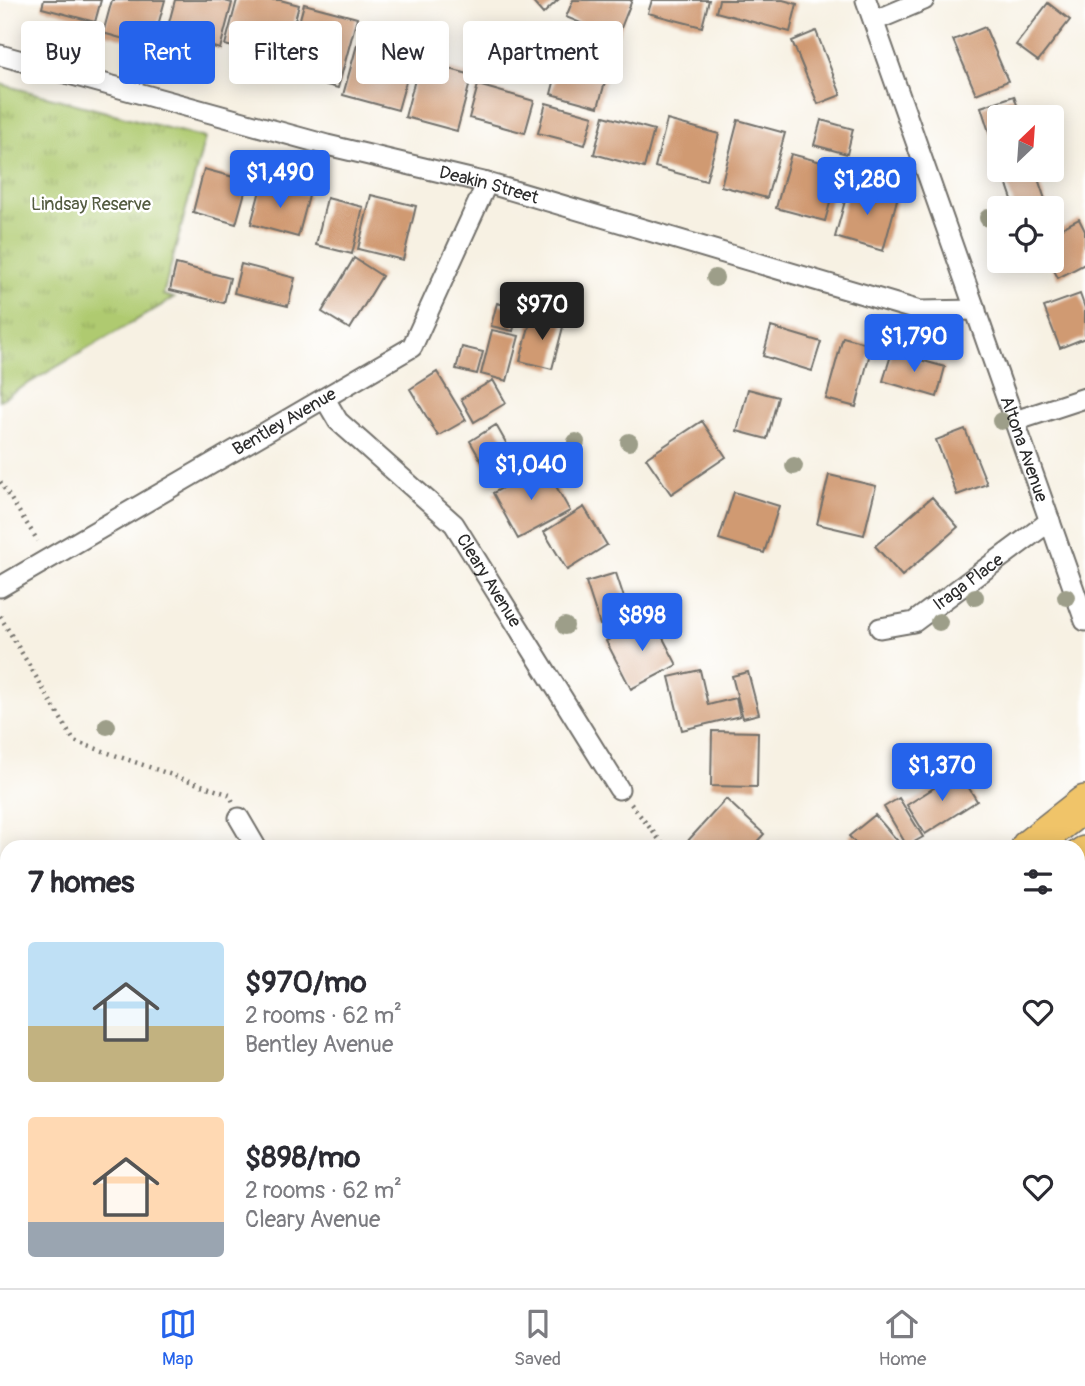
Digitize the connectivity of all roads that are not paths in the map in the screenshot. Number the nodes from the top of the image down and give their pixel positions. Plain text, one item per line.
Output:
1 (866, 0) edge
2 (924, 0) edge
3 (874, 21) junction
4 (0, 55) edge
5 (487, 183) junction
6 (976, 310) junction
7 (1085, 398) edge
8 (325, 399) junction
9 (1015, 421) junction
10 (1050, 521) junction
11 (0, 587) edge
12 (1085, 621) edge
13 (880, 628) dead end
14 (619, 789) road end
15 (1085, 803) edge
16 (239, 818) road end
17 (252, 840) edge
18 (1038, 840) edge

1 - 3 street, Altona Avenue
2 - 3 street
3 - 6 street, Altona Avenue
4 - 5 street, Deakin Street
5 - 6 street, Deakin Street
5 - 8 street, Bentley Avenue
6 - 9 street, Altona Avenue
7 - 9 street
8 - 11 street, Bentley Avenue
8 - 14 street, Cleary Avenue
9 - 10 street, Altona Avenue
10 - 12 street, Altona Avenue
10 - 13 street, Iraga Place
15 - 18 highway
16 - 17 street

